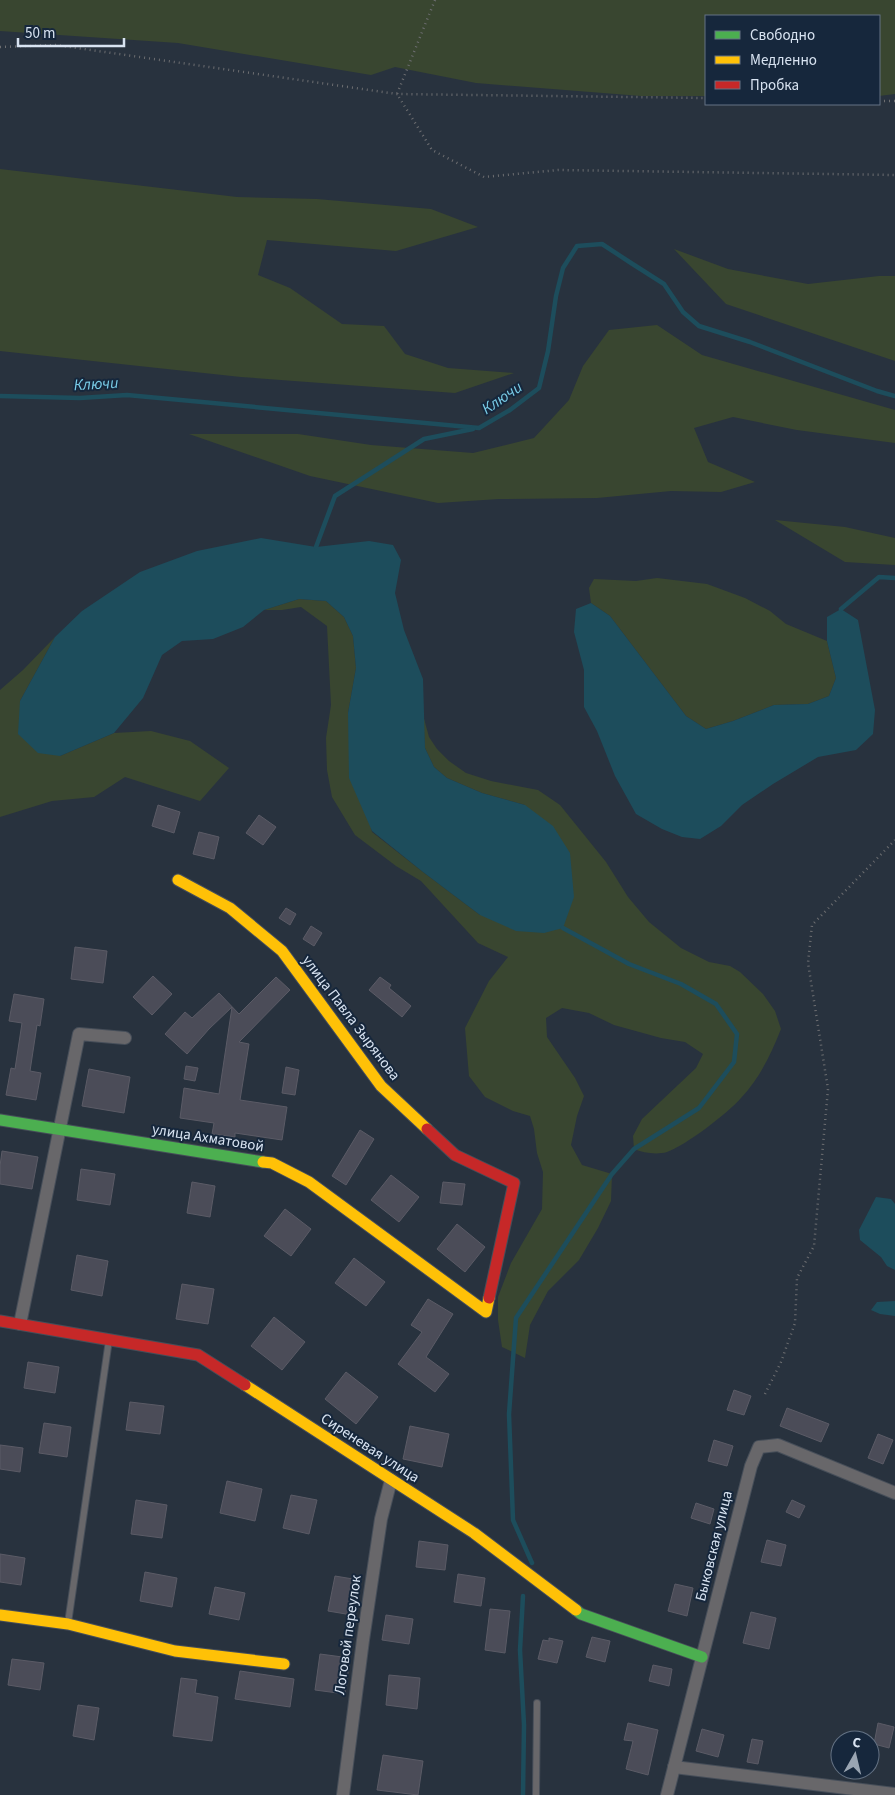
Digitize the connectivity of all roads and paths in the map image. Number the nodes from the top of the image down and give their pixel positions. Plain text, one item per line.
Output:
1 (435, 0) edge
2 (0, 47) edge
3 (397, 94) junction
4 (705, 98) edge
5 (880, 101) edge
6 (895, 101) edge
7 (895, 175) edge
8 (895, 840) edge
9 (178, 880) dead end
10 (125, 1038) dead end
11 (0, 1120) edge
12 (59, 1130) junction
13 (486, 1312) joint
14 (0, 1321) edge
15 (20, 1324) junction
16 (109, 1339) junction
17 (765, 1394) dead end
18 (391, 1480) junction
19 (895, 1493) edge
20 (0, 1615) edge
21 (68, 1624) junction
22 (702, 1657) junction
23 (284, 1664) dead end
24 (537, 1703) dead end
25 (674, 1767) junction
26 (895, 1794) edge
27 (343, 1795) edge
28 (536, 1795) edge
29 (667, 1795) edge

1 - 3 path
2 - 3 path
3 - 4 path
3 - 7 path
5 - 6 path
8 - 17 path
9 - 13 street, улица Павла Зырянова
10 - 12 street
11 - 12 street, улица Ахматовой
12 - 13 street, улица Ахматовой
12 - 15 street
14 - 15 street, Сиреневая улица
15 - 16 street, Сиреневая улица
16 - 18 street, Сиреневая улица
16 - 21 lane
18 - 22 street, Сиреневая улица
18 - 27 street, Логовой переулок
19 - 22 street, Быковская улица
20 - 21 street
21 - 23 street
22 - 25 street, Быковская улица
24 - 28 lane
25 - 26 street
25 - 29 street, Быковская улица

